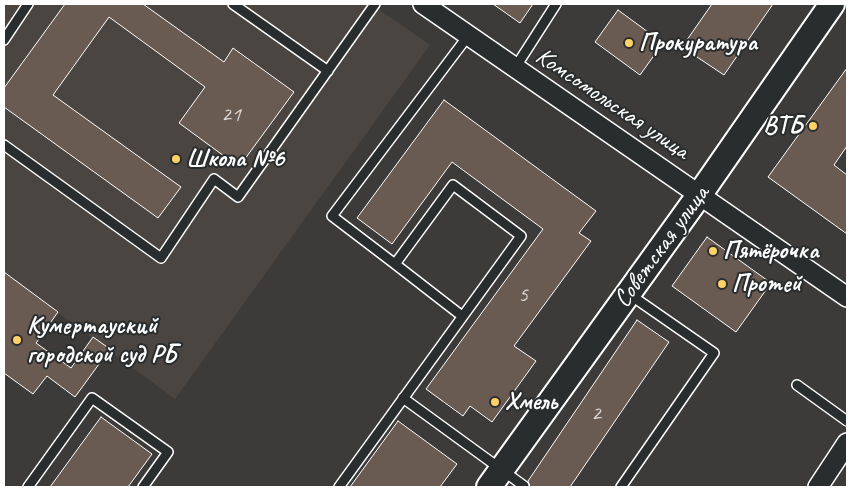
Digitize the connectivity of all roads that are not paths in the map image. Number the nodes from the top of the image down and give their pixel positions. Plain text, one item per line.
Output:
1 (28, 4) edge
2 (232, 4) edge
3 (375, 4) edge
4 (423, 4) edge
5 (556, 4) edge
6 (832, 4) edge
7 (468, 36) junction
8 (4, 40) edge
9 (515, 68) junction
10 (328, 71) junction
11 (4, 145) edge
12 (700, 194) junction
13 (395, 264) junction
14 (628, 294) junction
15 (847, 297) edge
16 (462, 316) junction
17 (798, 385) dead end
18 (403, 398) junction
19 (847, 421) edge
20 (847, 443) edge
21 (495, 479) edge
22 (524, 486) dead end
23 (28, 487) edge
24 (143, 487) edge
25 (339, 487) edge
26 (621, 487) edge
27 (818, 487) edge

1 - 8 lane
2 - 10 lane
3 - 10 lane
4 - 7 street, Комсомольская улица
5 - 9 lane
6 - 12 street, Советская улица
7 - 9 street, Комсомольская улица
7 - 13 lane
9 - 12 street, Комсомольская улица
10 - 11 lane
12 - 14 street, Советская улица
12 - 15 street, Комсомольская улица
13 - 16 lane
13 - 16 lane
14 - 21 street, Советская улица
14 - 26 lane
16 - 18 lane
17 - 19 lane
18 - 21 lane
18 - 25 lane
20 - 27 street
21 - 22 lane
23 - 24 lane

